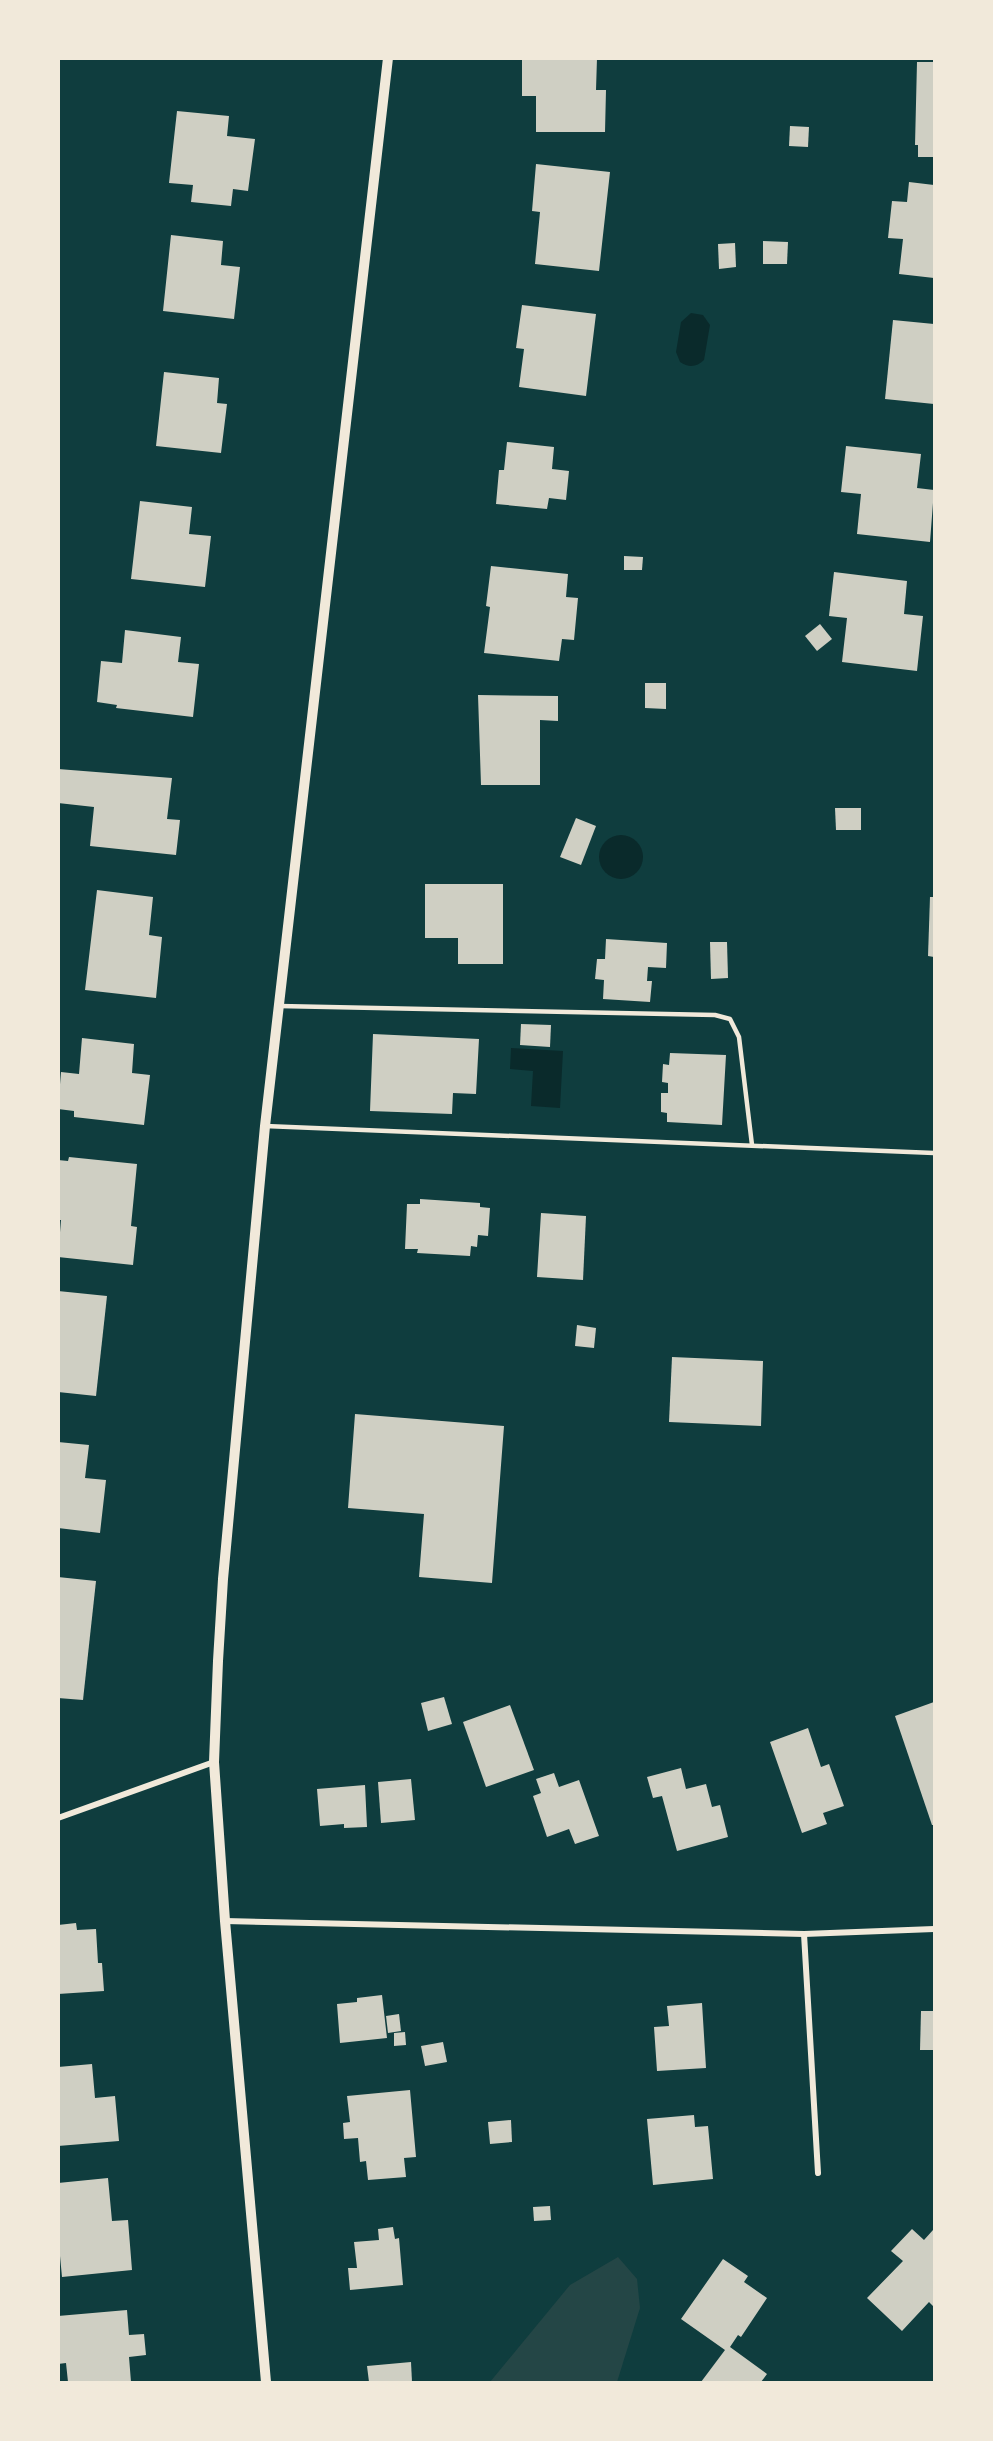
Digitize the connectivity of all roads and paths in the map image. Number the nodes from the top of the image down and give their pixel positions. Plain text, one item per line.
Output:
1 (388, 58) edge
2 (279, 1006) junction
3 (265, 1126) junction
4 (752, 1145) junction
5 (934, 1153) edge
6 (214, 1762) junction
7 (58, 1818) edge
8 (225, 1921) junction
9 (934, 1929) edge
10 (804, 1934) junction
11 (818, 2173) dead end
12 (266, 2382) edge

1 - 2 street
2 - 3 street
2 - 4 lane
3 - 4 lane
3 - 6 street
4 - 5 lane
6 - 7 street
6 - 8 street
8 - 10 street
8 - 12 street
9 - 10 street
10 - 11 street

